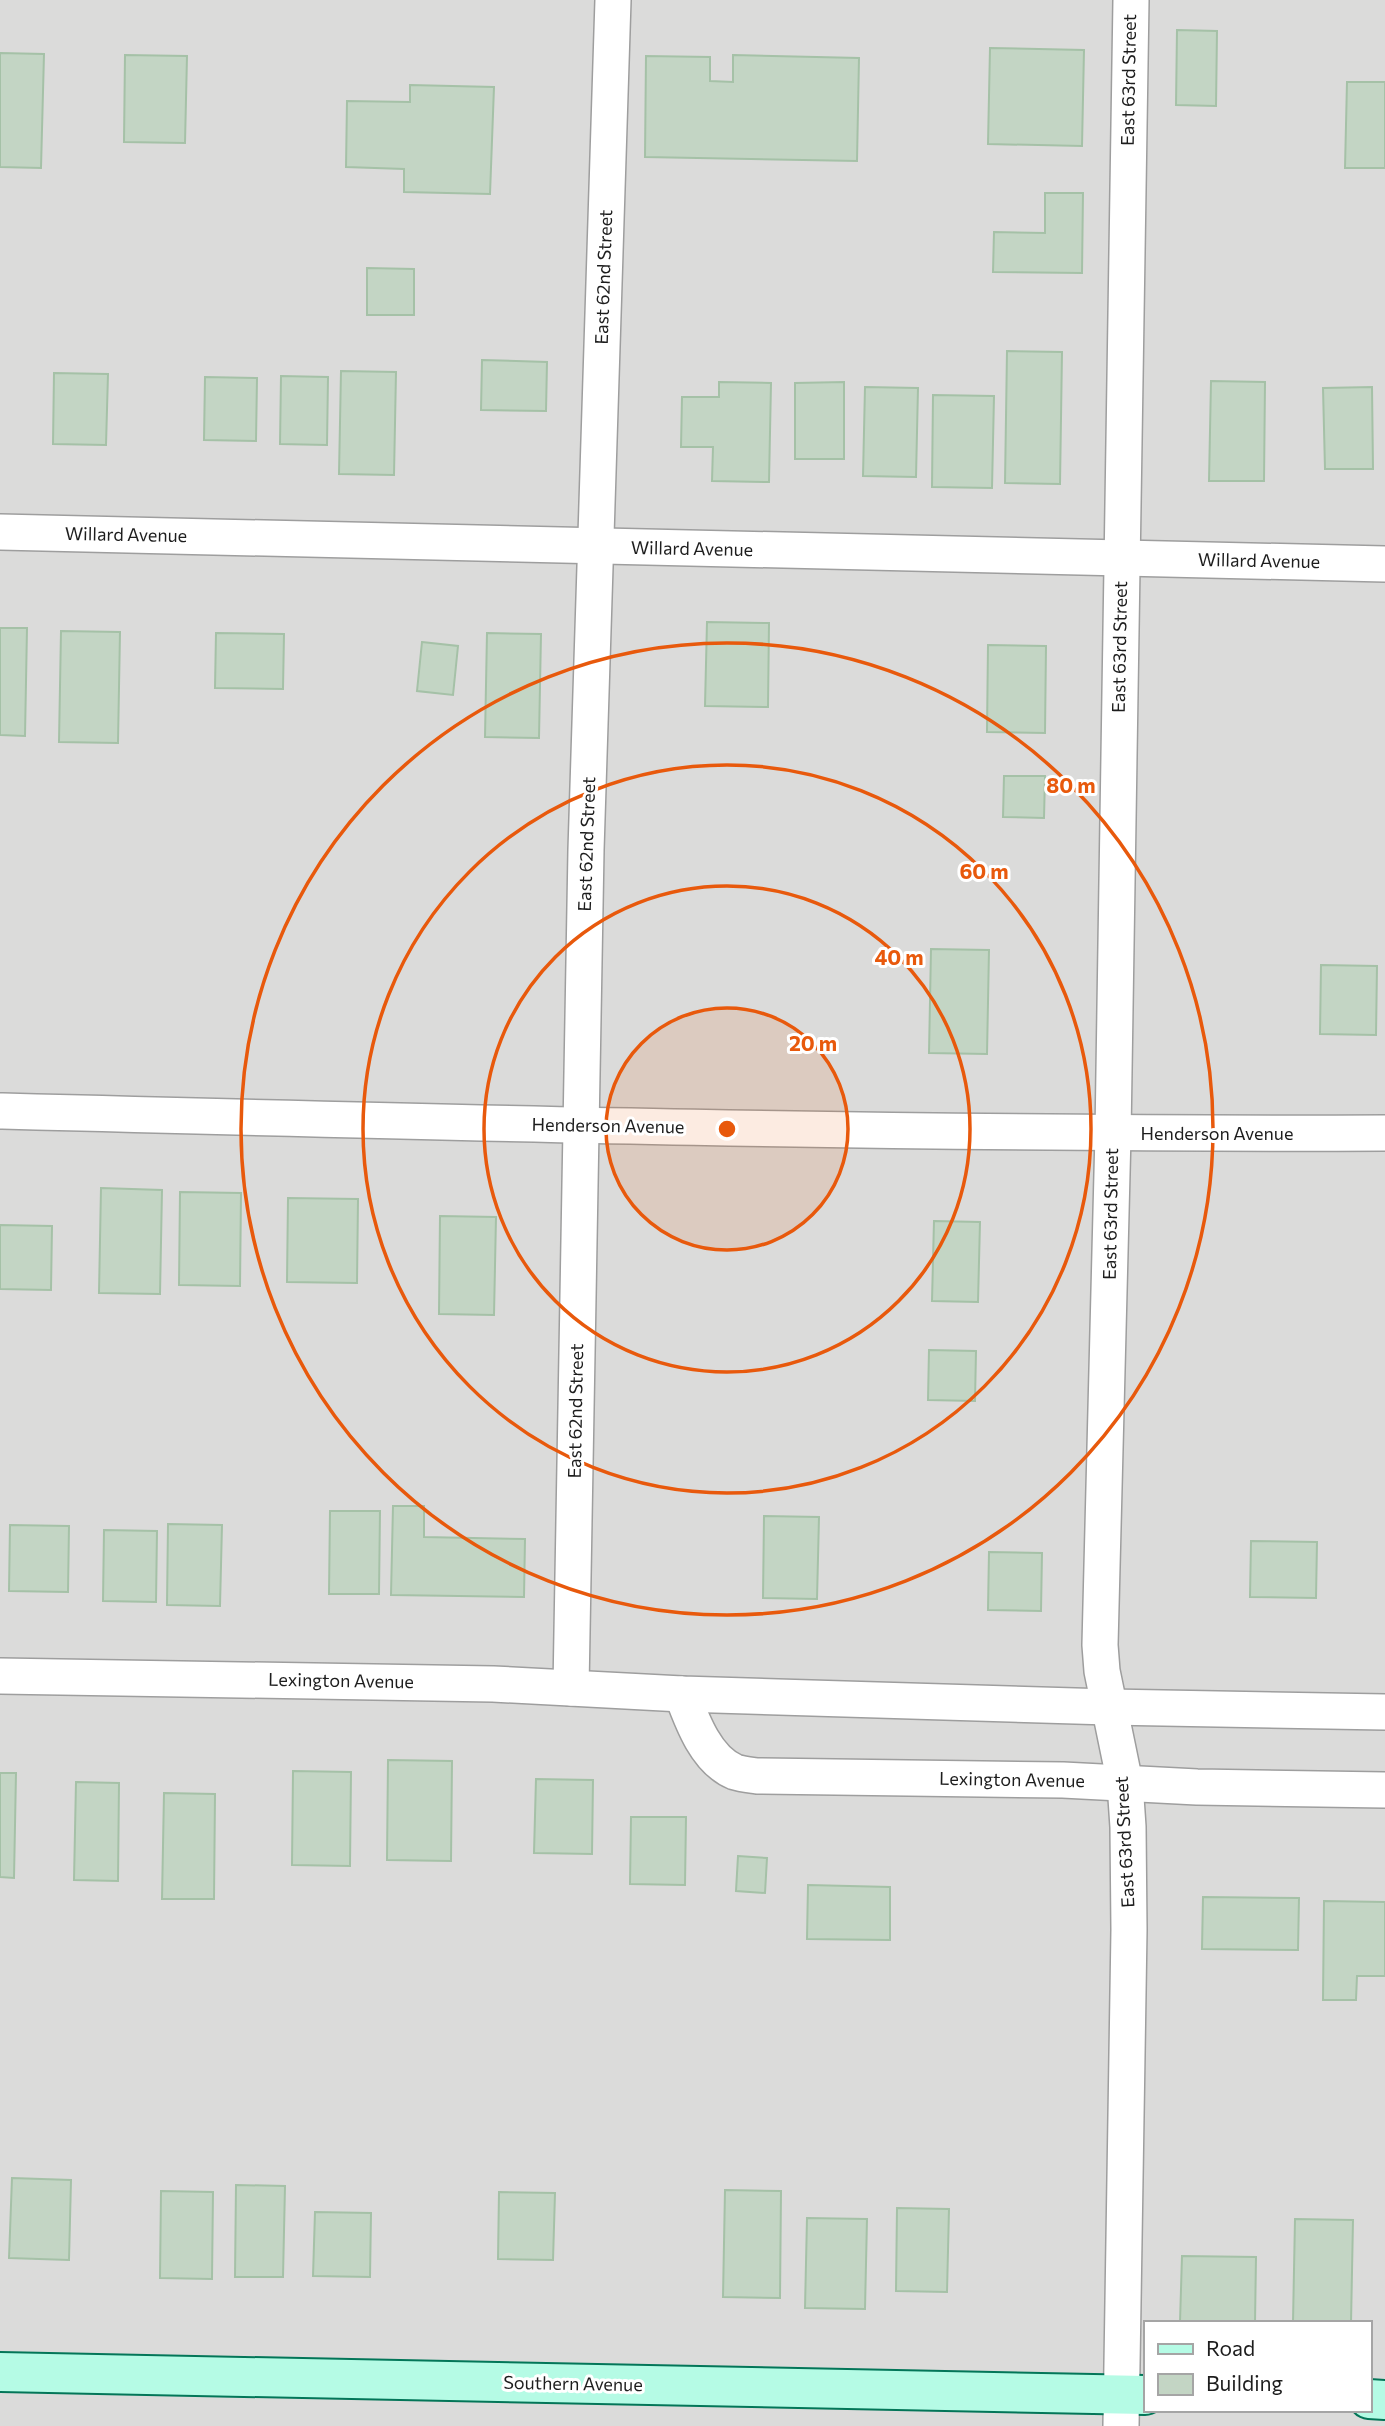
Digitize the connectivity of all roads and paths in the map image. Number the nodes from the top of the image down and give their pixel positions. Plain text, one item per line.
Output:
1 (613, 0) edge
2 (1131, 0) edge
3 (0, 532) edge
4 (597, 547) junction
5 (1121, 557) junction
6 (1385, 564) edge
7 (0, 1111) edge
8 (581, 1125) junction
9 (1385, 1133) edge
10 (1113, 1134) junction
11 (0, 1676) edge
12 (572, 1688) junction
13 (682, 1694) junction
14 (1109, 1707) junction
15 (1385, 1712) edge
16 (1125, 1783) junction
17 (1385, 1790) edge
18 (0, 2372) edge
19 (1129, 2405) edge

1 - 4 street, East 62nd Street
2 - 5 street, East 63rd Street
3 - 4 street, Willard Avenue
4 - 5 street, Willard Avenue
4 - 8 street, East 62nd Street
5 - 6 street, Willard Avenue
5 - 10 street, East 63rd Street
7 - 8 street, Henderson Avenue
8 - 10 street, Henderson Avenue
8 - 12 street, East 62nd Street
9 - 10 street, Henderson Avenue
10 - 14 street, East 63rd Street
11 - 12 street, Lexington Avenue
12 - 13 street, Lexington Avenue
13 - 14 street, Lexington Avenue
13 - 16 street, Lexington Avenue
14 - 15 street, Lexington Avenue
14 - 16 street, East 63rd Street
16 - 17 street, Lexington Avenue
16 - 19 street, East 63rd Street
18 - 19 street, Southern Avenue

